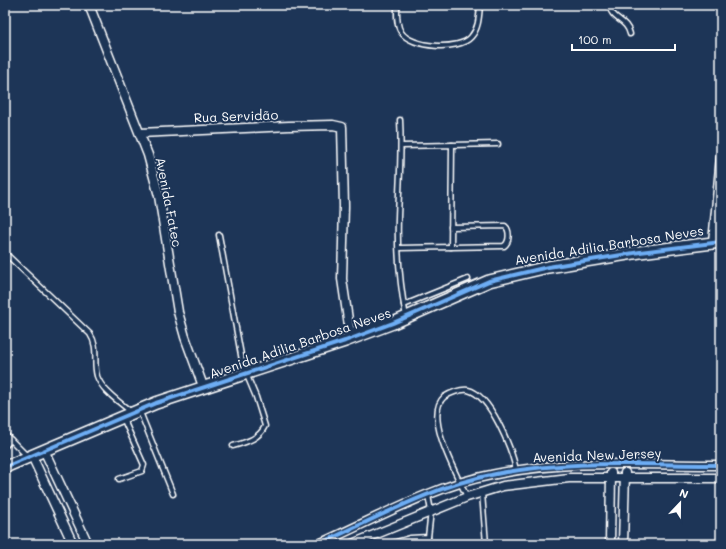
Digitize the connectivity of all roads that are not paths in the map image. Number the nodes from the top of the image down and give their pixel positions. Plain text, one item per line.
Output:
1 (89, 5) edge
2 (397, 5) edge
3 (480, 5) edge
4 (609, 5) edge
5 (630, 34) dead end
6 (400, 120) dead end
7 (140, 133) junction
8 (498, 144) dead end
9 (452, 145) junction
10 (402, 146) junction
11 (721, 156) edge
12 (451, 227) junction
13 (220, 235) dead end
14 (717, 242) edge
15 (451, 247) junction
16 (399, 248) junction
17 (5, 253) edge
18 (468, 279) dead end
19 (404, 305) junction
20 (406, 317) junction
21 (348, 337) junction
22 (245, 372) junction
23 (203, 386) junction
24 (131, 412) junction
25 (5, 434) edge
26 (10, 440) junction
27 (5, 446) edge
28 (233, 446) dead end
29 (44, 450) junction
30 (30, 456) junction
31 (612, 464) junction
32 (625, 465) junction
33 (721, 465) edge
34 (5, 467) edge
35 (521, 470) junction
36 (611, 477) junction
37 (625, 477) junction
38 (721, 478) edge
39 (119, 479) dead end
40 (460, 482) junction
41 (528, 482) junction
42 (482, 492) junction
43 (173, 494) dead end
44 (428, 495) junction
45 (467, 497) junction
46 (401, 507) junction
47 (431, 511) junction
48 (75, 516) junction
49 (377, 518) junction
50 (63, 521) junction
51 (406, 521) junction
52 (382, 530) junction
53 (428, 537) junction
54 (73, 544) edge
55 (88, 544) edge
56 (319, 544) edge
57 (352, 544) edge
58 (388, 544) edge
59 (428, 544) edge
60 (486, 544) edge
61 (610, 544) edge
62 (623, 544) edge

1 - 7 street, Avenida Fatec
2 - 3 lane
4 - 5 lane
6 - 10 lane
7 - 21 street, Rua Servidão
7 - 23 street, Avenida Fatec
8 - 9 lane
9 - 10 lane
9 - 12 lane
10 - 16 lane
11 - 14 street
12 - 15 lane
12 - 15 lane
13 - 22 lane
14 - 20 street, Avenida Adilia Barbosa Neves
15 - 16 lane
16 - 19 lane
17 - 24 lane
18 - 19 lane
19 - 20 lane
20 - 21 street, Avenida Adilia Barbosa Neves
21 - 22 street, Avenida Adilia Barbosa Neves
22 - 23 street, Avenida Adilia Barbosa Neves
22 - 28 lane
23 - 24 street, Avenida Adilia Barbosa Neves
24 - 29 street, Avenida Adilia Barbosa Neves
24 - 39 lane
24 - 43 lane
25 - 26 lane
26 - 27 lane
26 - 30 lane
29 - 30 street, Avenida Adilia Barbosa Neves
29 - 48 street
30 - 34 street, Avenida Adilia Barbosa Neves
30 - 50 street
31 - 32 street, Avenida New Jersey
31 - 35 street, Avenida New Jersey
31 - 36 street
32 - 33 street, Avenida New Jersey
32 - 37 street
35 - 40 street, Avenida New Jersey
35 - 40 lane
35 - 41 street
36 - 37 street, Avenida New Jersey
36 - 41 street, Avenida New Jersey
36 - 61 street
37 - 38 street, Avenida New Jersey
37 - 62 street
40 - 44 street, Avenida New Jersey
40 - 45 lane
41 - 42 street, Avenida New Jersey
42 - 45 street, Avenida New Jersey
42 - 60 lane
44 - 46 street, Avenida New Jersey
44 - 47 lane
45 - 47 street, Avenida New Jersey
46 - 49 street, Avenida New Jersey
46 - 51 street
47 - 51 street, Avenida New Jersey
47 - 53 lane
48 - 50 street
48 - 55 street
49 - 52 street
49 - 56 street, Avenida New Jersey
50 - 54 street
51 - 52 street, Avenida New Jersey
52 - 57 street, Avenida New Jersey
53 - 58 lane
53 - 59 lane

